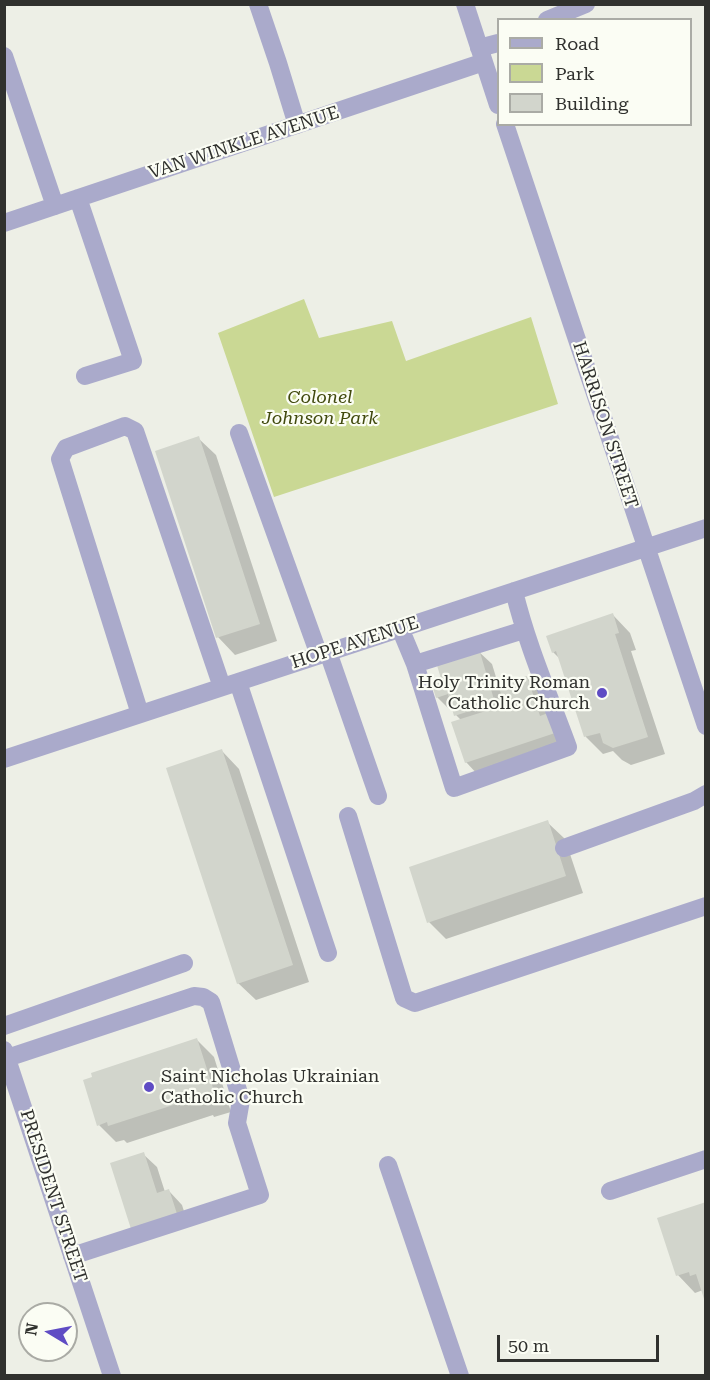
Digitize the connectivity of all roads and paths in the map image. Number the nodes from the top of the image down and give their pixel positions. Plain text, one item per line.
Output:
1 (258, 4) edge
2 (465, 4) edge
3 (586, 4) edge
4 (552, 18) edge
5 (497, 44) edge
6 (482, 55) junction
7 (4, 56) edge
8 (497, 102) edge
9 (297, 125) junction
10 (506, 126) edge
11 (78, 198) junction
12 (55, 206) junction
13 (4, 222) edge
14 (85, 376) dead end
15 (239, 433) dead end
16 (705, 528) edge
17 (646, 548) junction
18 (514, 591) junction
19 (400, 628) junction
20 (524, 630) junction
21 (323, 654) junction
22 (415, 664) junction
23 (230, 685) junction
24 (140, 714) junction
25 (705, 725) edge
26 (4, 759) edge
27 (705, 794) edge
28 (378, 796) dead end
29 (348, 816) dead end
30 (564, 848) dead end
31 (705, 906) edge
32 (328, 952) dead end
33 (184, 963) dead end
34 (4, 1026) edge
35 (7, 1064) edge
36 (705, 1159) edge
37 (388, 1165) dead end
38 (609, 1191) dead end
39 (72, 1256) junction
40 (112, 1376) edge
41 (460, 1376) edge

1 - 9 street
2 - 6 street
3 - 4 street
5 - 6 street, VAN WINKLE AVENUE
6 - 8 street
6 - 9 street, VAN WINKLE AVENUE
7 - 12 street
9 - 11 street, VAN WINKLE AVENUE
10 - 17 street, HARRISON STREET
11 - 12 street, VAN WINKLE AVENUE
11 - 14 street
12 - 13 street, VAN WINKLE AVENUE
15 - 21 street
16 - 17 street, HOPE AVENUE
17 - 18 street, HOPE AVENUE
17 - 25 street, HARRISON STREET
18 - 19 street, HOPE AVENUE
18 - 20 street
19 - 21 street, HOPE AVENUE
19 - 22 street
20 - 22 street
20 - 22 street
21 - 23 street, HOPE AVENUE
21 - 28 street
23 - 24 street, HOPE AVENUE
23 - 24 street
23 - 32 street
24 - 26 street, HOPE AVENUE
27 - 30 street
29 - 31 street
33 - 34 street
35 - 39 street, PRESIDENT STREET
35 - 39 street
36 - 38 street
37 - 41 street
39 - 40 street, PRESIDENT STREET

